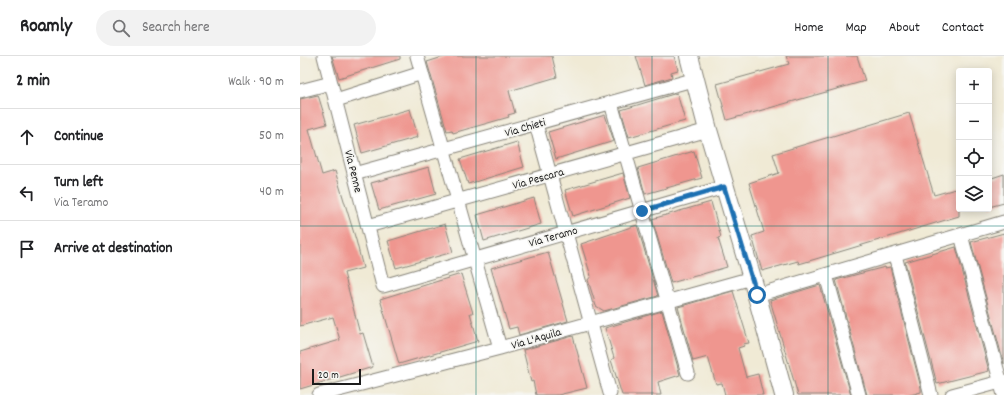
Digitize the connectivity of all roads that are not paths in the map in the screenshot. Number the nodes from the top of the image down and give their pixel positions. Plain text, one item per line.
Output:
1 (324, 56) edge
2 (417, 56) edge
3 (689, 56) edge
4 (422, 73) junction
5 (696, 79) junction
6 (331, 83) junction
7 (300, 91) edge
8 (336, 100) junction
9 (611, 103) junction
10 (536, 124) junction
11 (708, 130) junction
12 (444, 149) junction
13 (625, 153) junction
14 (354, 174) junction
15 (550, 175) junction
16 (724, 187) junction
17 (459, 201) junction
18 (642, 211) junction
19 (1004, 222) edge
20 (368, 226) junction
21 (566, 233) junction
22 (961, 235) junction
23 (895, 255) junction
24 (476, 259) junction
25 (826, 275) junction
26 (752, 278) junction
27 (383, 286) joint
28 (757, 295) junction
29 (668, 302) junction
30 (591, 323) junction
31 (500, 348) junction
32 (688, 373) dead end
33 (1002, 381) edge
34 (610, 393) dead end
35 (319, 395) edge
36 (784, 395) edge
37 (859, 395) edge
38 (931, 395) edge
39 (952, 395) edge
40 (1004, 395) edge

1 - 6 street, Via Penne
2 - 4 street
3 - 5 street
4 - 8 street
4 - 12 street
5 - 9 street, Via Chieti
5 - 11 street
6 - 7 street
6 - 8 street, Via Penne
8 - 14 street, Via Penne
9 - 10 street, Via Chieti
9 - 13 street
10 - 12 street, Via Chieti
10 - 15 street
11 - 13 street, Via Pescara
11 - 16 street
12 - 14 street, Via Chieti
12 - 17 street
13 - 15 street, Via Pescara
13 - 18 street
14 - 20 street, Via Penne
15 - 17 street, Via Pescara
15 - 21 street
16 - 18 street, Via Teramo
16 - 26 street
17 - 20 street, Via Pescara
17 - 24 street
18 - 21 street, Via Teramo
18 - 29 street
19 - 22 street
20 - 27 street, Via Penne
21 - 24 street, Via Teramo
21 - 30 street
22 - 23 street
22 - 33 street
23 - 25 street
23 - 38 street
24 - 27 street, Via Teramo
24 - 31 street
25 - 28 street
25 - 37 street
26 - 28 street
26 - 29 street, Via L'Aquila
28 - 36 street
29 - 30 street, Via L'Aquila
29 - 32 street
30 - 31 street, Via L'Aquila
30 - 34 street
31 - 35 street, Via L'Aquila
33 - 39 street
33 - 40 street

